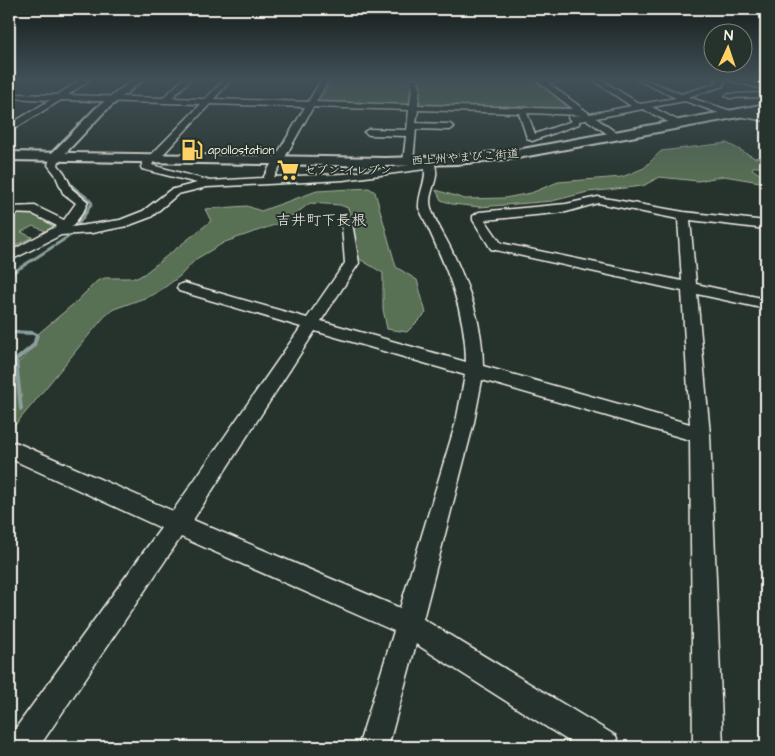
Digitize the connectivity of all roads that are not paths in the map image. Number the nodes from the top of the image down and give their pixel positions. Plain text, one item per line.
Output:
1 (32, 114) edge
2 (95, 114) edge
3 (196, 114) edge
4 (306, 114) edge
5 (413, 114) edge
6 (508, 114) edge
7 (523, 114) edge
8 (524, 114) edge
9 (586, 114) joint
10 (658, 114) edge
11 (730, 114) edge
12 (734, 114) edge
13 (471, 115) dead end
14 (9, 116) edge
15 (29, 116) junction
16 (766, 118) edge
17 (678, 124) junction
18 (450, 127) dead end
19 (585, 128) junction
20 (9, 129) edge
21 (411, 129) junction
22 (369, 132) dead end
23 (615, 136) junction
24 (9, 156) edge
25 (55, 156) junction
26 (152, 158) junction
27 (278, 160) junction
28 (408, 162) junction
29 (428, 164) junction
30 (266, 182) junction
31 (214, 183) junction
32 (9, 210) edge
33 (684, 216) junction
34 (766, 224) edge
35 (66, 226) junction
36 (348, 226) dead end
37 (54, 232) junction
38 (9, 257) edge
39 (184, 288) dead end
40 (690, 288) junction
41 (766, 304) edge
42 (312, 323) junction
43 (474, 371) junction
44 (700, 435) junction
45 (15, 451) dead end
46 (177, 524) junction
47 (409, 624) junction
48 (21, 747) edge
49 (373, 747) edge
50 (605, 747) edge
51 (708, 747) edge

1 - 15 street
2 - 25 main road
3 - 26 street
4 - 27 street
5 - 21 street
6 - 13 street
7 - 19 street
8 - 19 street
9 - 19 street
9 - 23 street
10 - 17 street
11 - 17 highway, 西上州やまびこ街道
12 - 16 street
14 - 15 street
15 - 20 street
17 - 23 highway, 西上州やまびこ街道
18 - 21 street
19 - 23 highway, 西上州やまびこ街道
19 - 29 highway, 西上州やまびこ街道
21 - 22 street
21 - 28 street
24 - 25 highway, 西上州やまびこ街道
25 - 26 highway, 西上州やまびこ街道
25 - 35 street
26 - 27 highway, 西上州やまびこ街道
26 - 31 street
27 - 28 highway, 西上州やまびこ街道
27 - 30 street
28 - 29 highway, 西上州やまびこ街道
29 - 30 street
29 - 43 street
30 - 31 street
31 - 37 street
32 - 35 street
33 - 34 street
33 - 40 street
33 - 40 street
35 - 37 street
36 - 42 street
37 - 38 street
39 - 42 street
40 - 41 street
40 - 44 street
42 - 43 street
42 - 46 street
43 - 44 street
43 - 47 street
44 - 51 street
45 - 46 street
46 - 47 street
46 - 48 street
47 - 49 street
47 - 50 street

